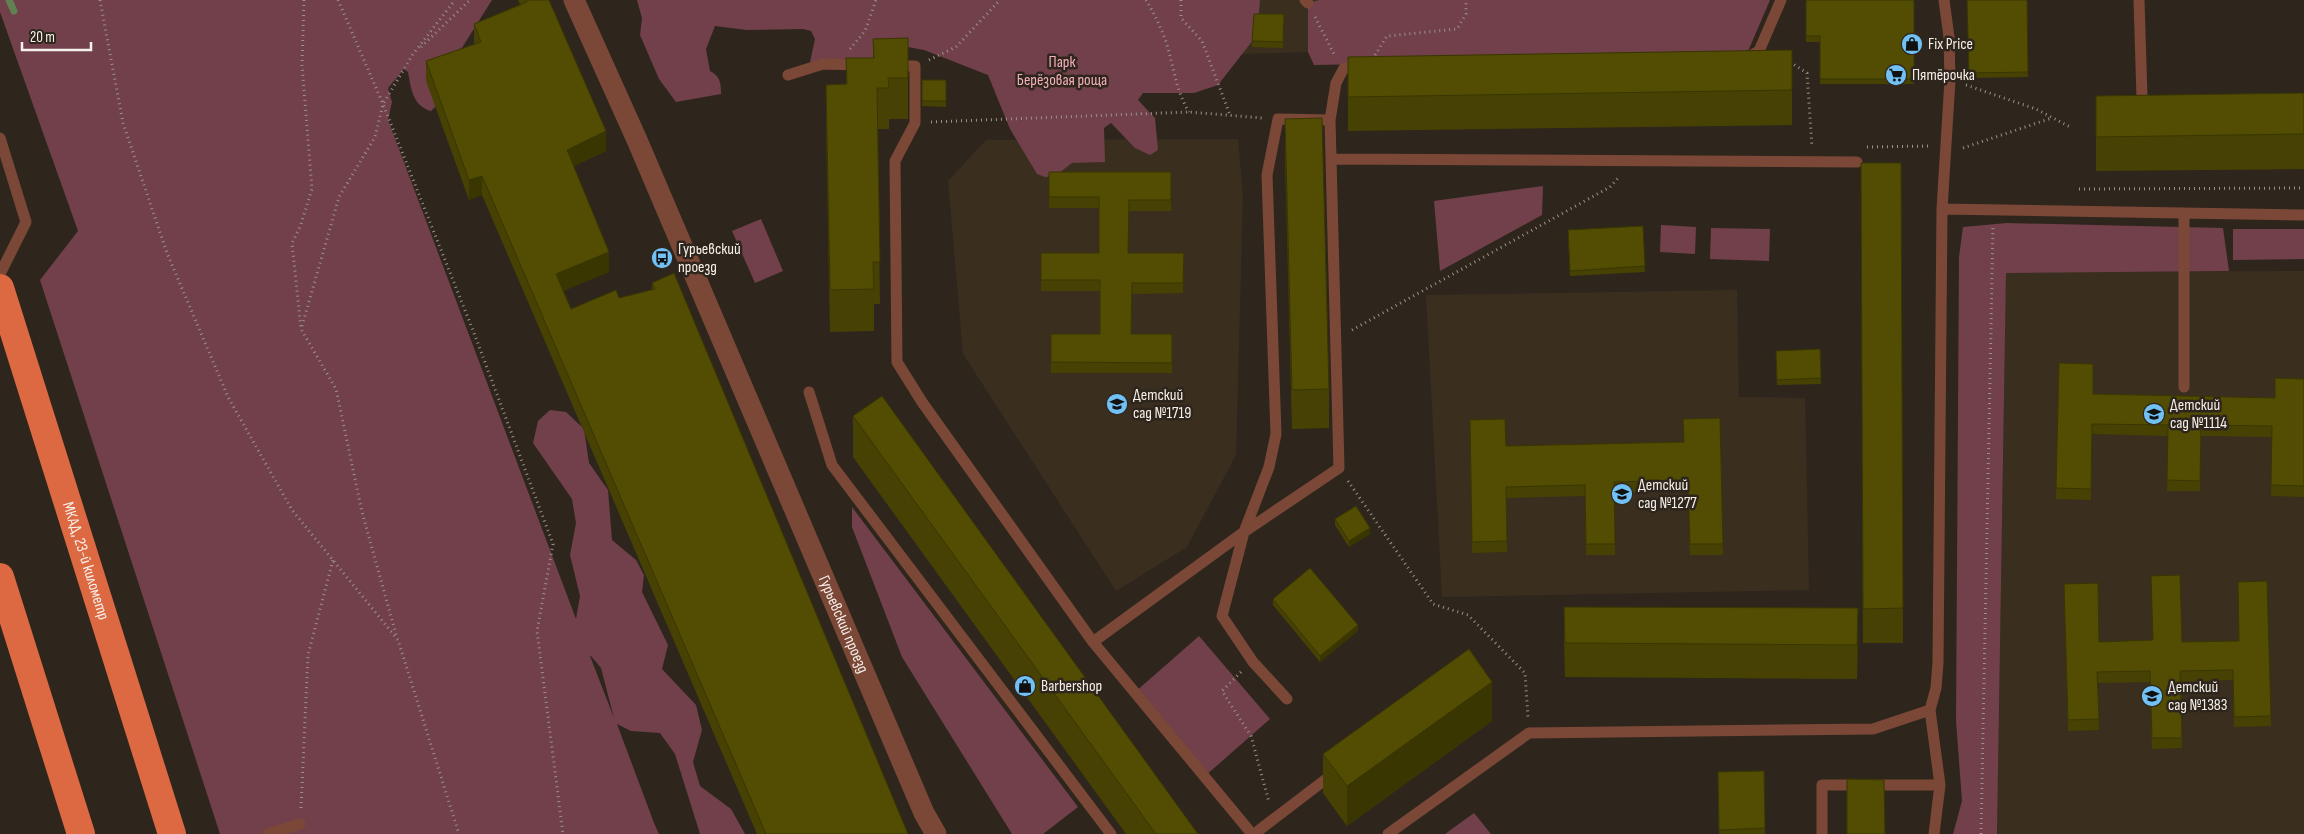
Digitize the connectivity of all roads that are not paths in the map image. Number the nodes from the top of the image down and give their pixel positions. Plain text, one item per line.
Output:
1 (574, 0) edge
2 (1781, 0) edge
3 (1944, 0) edge
4 (2139, 0) edge
5 (1730, 62) edge
6 (868, 65) edge
7 (887, 66) edge
8 (1371, 67) edge
9 (788, 75) dead end
10 (2142, 97) edge
11 (1330, 120) junction
12 (0, 138) edge
13 (1331, 159) junction
14 (1857, 162) dead end
15 (1942, 209) junction
16 (2184, 214) junction
17 (2304, 215) edge
18 (0, 274) edge
19 (0, 288) edge
20 (2184, 387) dead end
21 (809, 392) dead end
22 (1244, 532) junction
23 (0, 577) edge
24 (1093, 642) junction
25 (1287, 699) dead end
26 (1930, 710) junction
27 (1343, 766) edge
28 (1940, 785) junction
29 (300, 824) road end
30 (76, 829) edge
31 (172, 834) edge
32 (268, 834) edge
33 (936, 834) edge
34 (1111, 834) edge
35 (1253, 834) edge
36 (1388, 834) edge
37 (1822, 834) edge
38 (1934, 834) edge

1 - 33 street, Гурьевский проезд
2 - 5 lane
3 - 15 lane
4 - 10 lane
6 - 9 lane
7 - 24 lane
8 - 11 lane
11 - 13 lane
11 - 22 lane
12 - 18 lane
13 - 14 lane
13 - 22 lane
15 - 16 lane
15 - 26 lane
16 - 17 lane
16 - 20 lane
19 - 31 highway, МКАД, 23-й километр
21 - 34 lane
22 - 24 lane
22 - 25 lane
23 - 30 highway
24 - 35 lane
26 - 28 lane
26 - 36 lane
27 - 35 lane
28 - 37 lane
28 - 38 lane
29 - 32 lane

